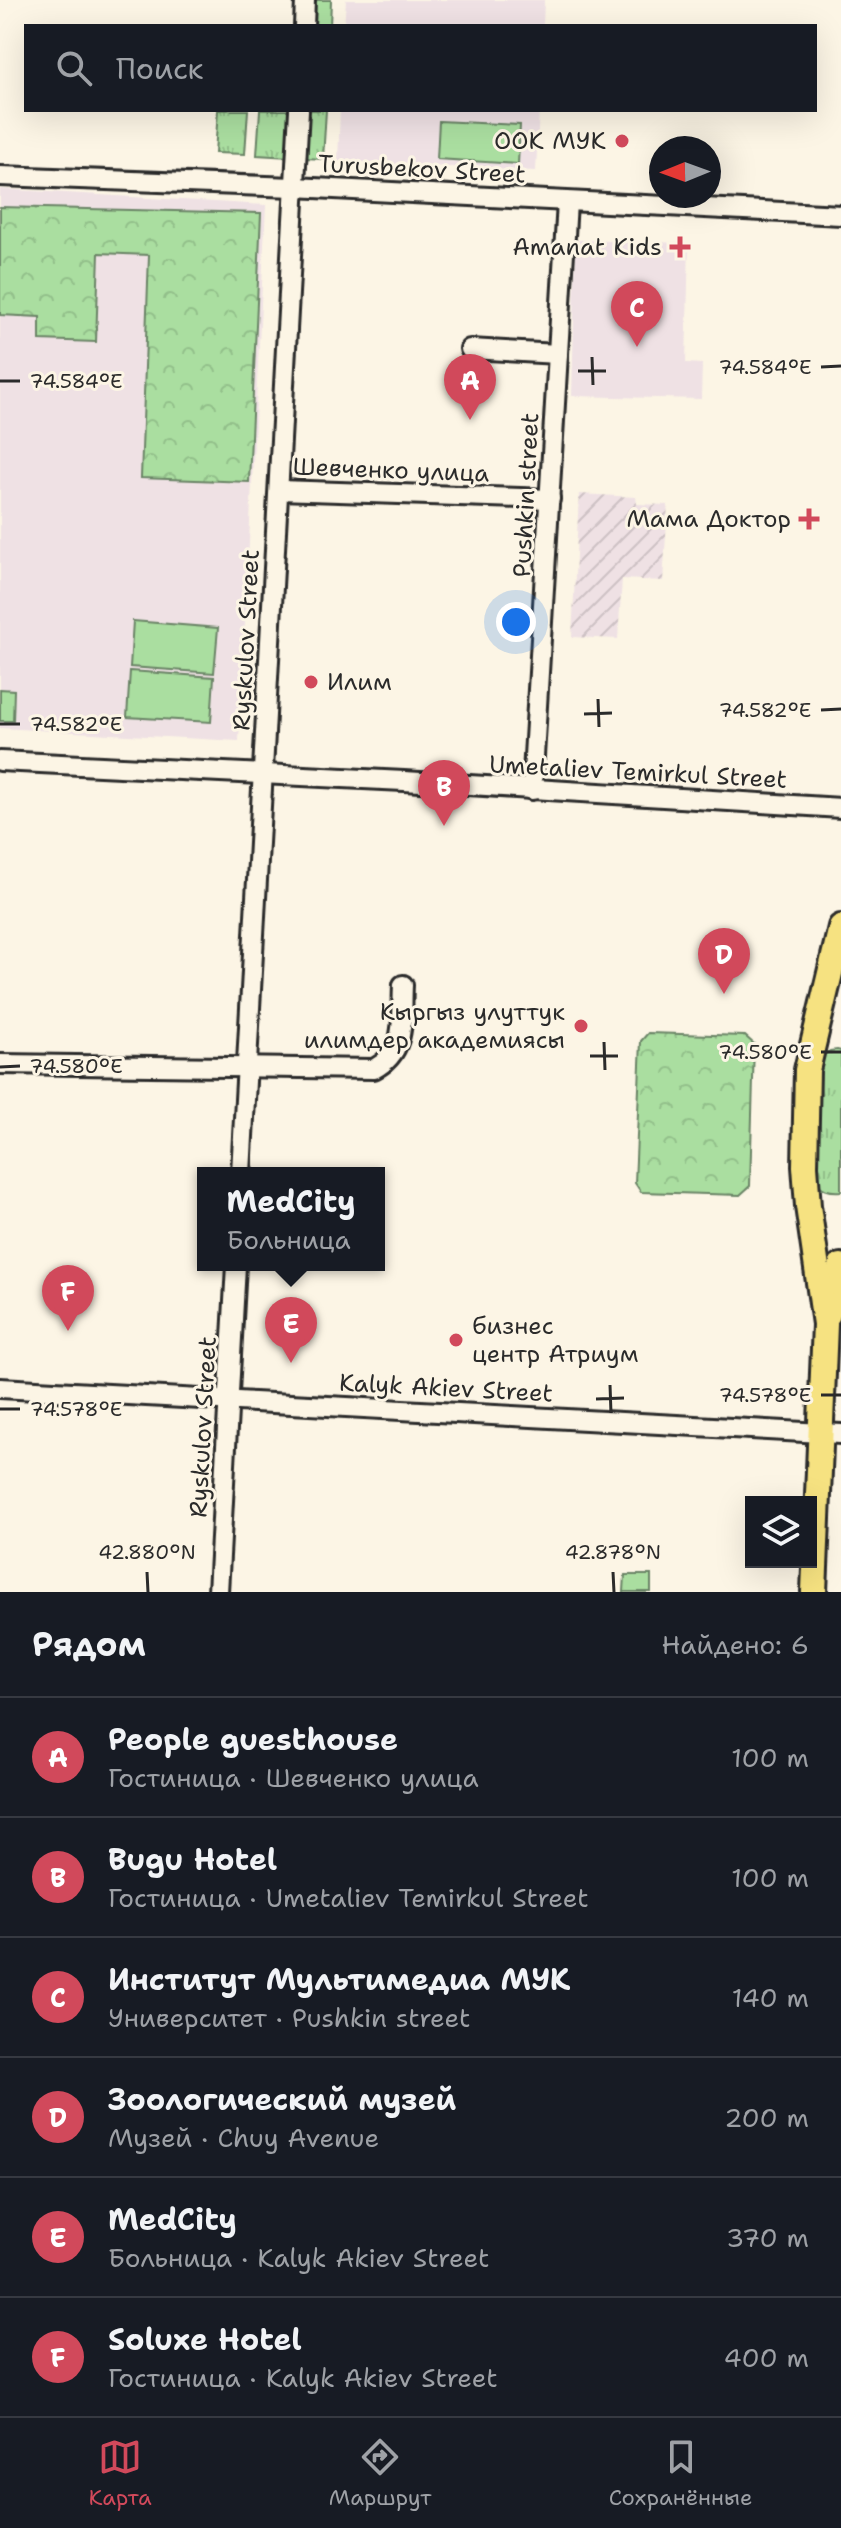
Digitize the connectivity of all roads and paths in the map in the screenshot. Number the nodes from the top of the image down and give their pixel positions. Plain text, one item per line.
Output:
1 (305, 0) edge
2 (304, 24) edge
3 (299, 112) edge
4 (0, 176) edge
5 (295, 187) junction
6 (567, 202) junction
7 (841, 215) edge
8 (470, 349) dead end
9 (558, 354) junction
10 (279, 490) junction
11 (550, 499) junction
12 (0, 761) edge
13 (263, 775) junction
14 (532, 790) junction
15 (841, 808) edge
16 (841, 927) edge
17 (841, 935) edge
18 (403, 985) dead end
19 (0, 1064) edge
20 (246, 1068) junction
21 (241, 1167) edge
22 (841, 1266) edge
23 (236, 1271) edge
24 (825, 1324) junction
25 (0, 1388) edge
26 (229, 1400) junction
27 (830, 1434) edge
28 (218, 1592) edge
29 (814, 1592) edge

1 - 2 street
3 - 5 street, Ryskulov Street
4 - 5 street, Turusbekov Street
5 - 6 street, Turusbekov Street
5 - 10 street, Ryskulov Street
6 - 7 street, Turusbekov Street
6 - 9 street, Pushkin street
8 - 9 street
9 - 11 street, Pushkin street
10 - 11 street, Шевченко улица
10 - 13 street, Ryskulov Street
11 - 14 street, Pushkin street
12 - 13 street, Umetaliev Temirkul Street
13 - 14 street, Umetaliev Temirkul Street
13 - 20 street, Ryskulov Street
14 - 15 street, Umetaliev Temirkul Street
16 - 17 main road
17 - 24 main road
18 - 20 street
19 - 20 street
20 - 21 street, Ryskulov Street
22 - 24 main road
23 - 26 street, Ryskulov Street
24 - 27 main road
25 - 26 street, Kalyk Akiev Street
26 - 27 street, Kalyk Akiev Street
26 - 28 street, Ryskulov Street
27 - 29 main road

